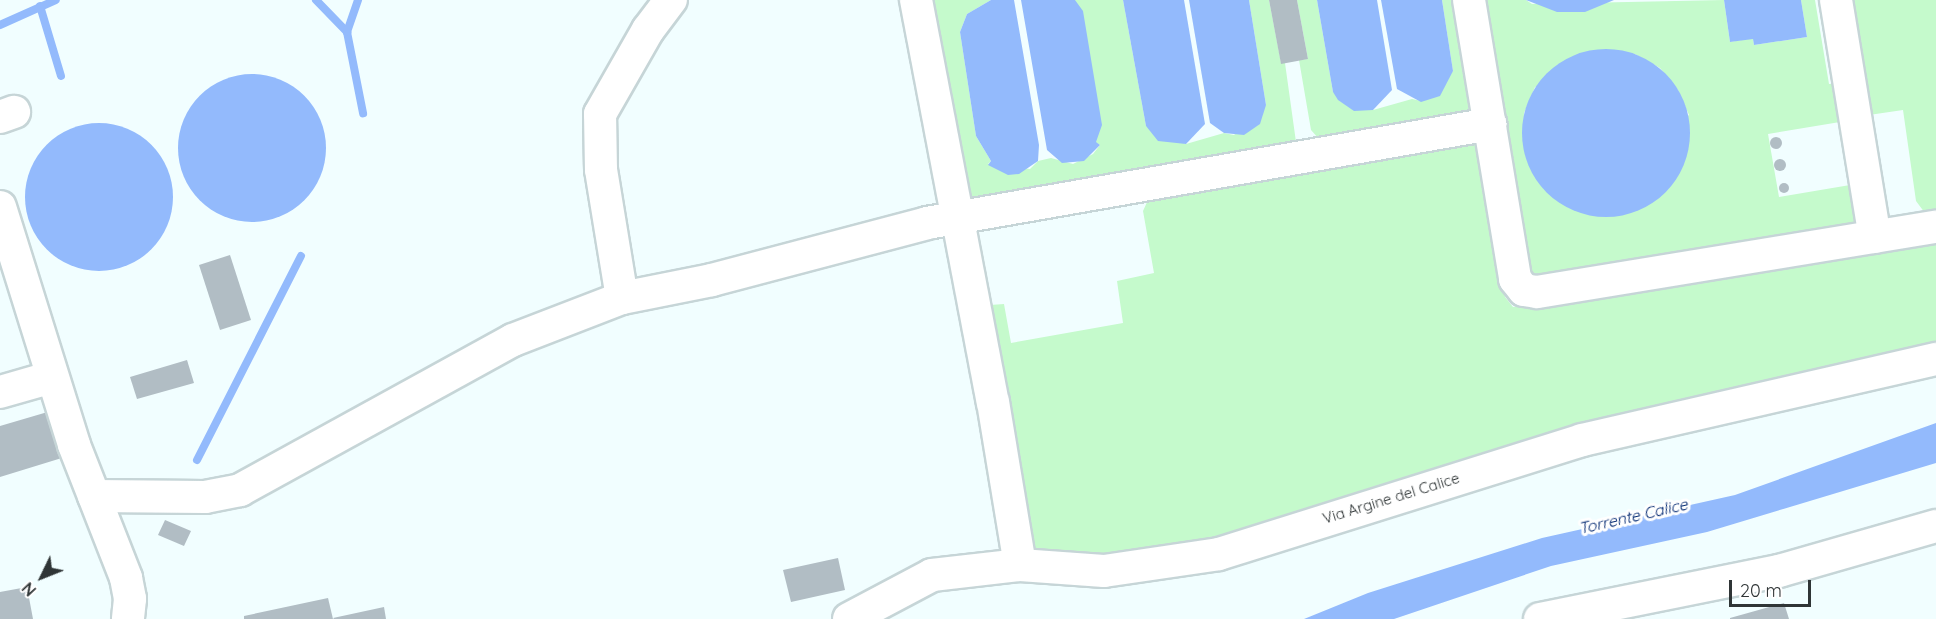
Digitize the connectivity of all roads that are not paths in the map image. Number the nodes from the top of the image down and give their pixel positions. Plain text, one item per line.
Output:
1 (671, 0) edge
2 (916, 0) edge
3 (1469, 0) edge
4 (1836, 0) edge
5 (1490, 124) junction
6 (0, 207) edge
7 (959, 218) junction
8 (1936, 227) edge
9 (1875, 237) junction
10 (622, 298) junction
11 (1936, 359) edge
12 (52, 376) junction
13 (0, 392) edge
14 (94, 496) junction
15 (1936, 526) edge
16 (1020, 565) junction
17 (128, 619) edge
18 (849, 619) edge
19 (1540, 619) edge

1 - 10 street
2 - 7 street
3 - 5 street
4 - 9 street
5 - 7 street
5 - 9 street
6 - 12 street
7 - 10 street
7 - 16 street
8 - 9 street
10 - 14 street
11 - 16 street, Via Argine del Calice
12 - 13 street
12 - 14 street
14 - 17 street
15 - 19 street
16 - 18 street, Via Argine del Calice

